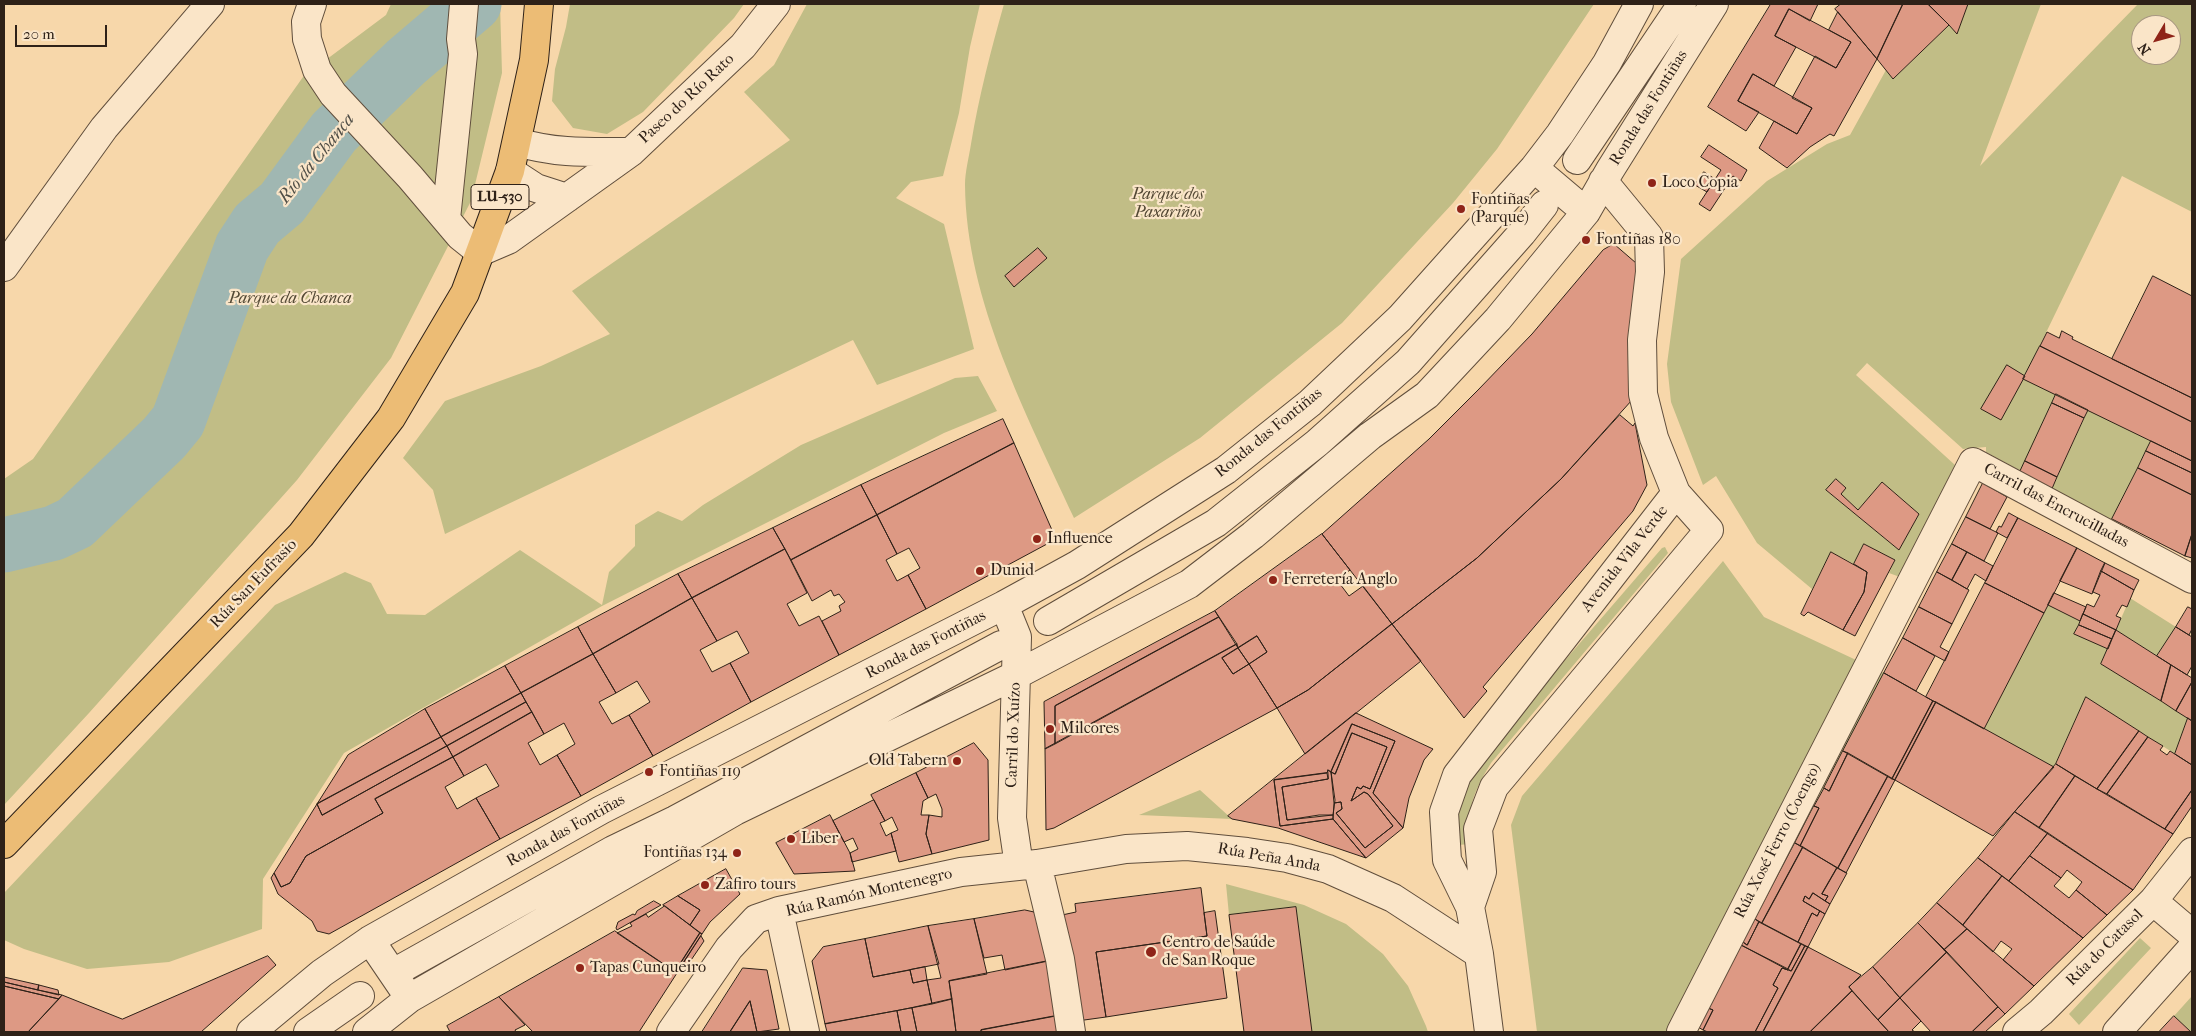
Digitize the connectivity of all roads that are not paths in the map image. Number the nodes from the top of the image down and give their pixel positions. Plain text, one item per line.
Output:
1 (210, 4) edge
2 (312, 4) edge
3 (464, 4) edge
4 (539, 4) edge
5 (776, 4) edge
6 (1639, 4) edge
7 (1682, 4) edge
8 (1714, 4) edge
9 (518, 142) junction
10 (631, 152) junction
11 (1577, 160) dead end
12 (1534, 168) junction
13 (510, 171) junction
14 (1603, 181) junction
15 (567, 198) junction
16 (1544, 205) dead end
17 (1586, 212) junction
18 (446, 219) junction
19 (480, 252) junction
20 (4, 267) edge
21 (1676, 493) junction
22 (2192, 579) edge
23 (1004, 605) junction
24 (1048, 620) dead end
25 (1001, 645) dead end
26 (1876, 649) joint
27 (1016, 675) junction
28 (4, 844) edge
29 (2190, 855) edge
30 (1028, 865) junction
31 (2152, 901) junction
32 (1470, 907) junction
33 (779, 911) junction
34 (2192, 934) edge
35 (370, 940) junction
36 (2192, 948) edge
37 (1479, 954) junction
38 (404, 967) dead end
39 (360, 996) dead end
40 (410, 998) junction
41 (251, 1032) edge
42 (308, 1032) edge
43 (367, 1032) edge
44 (671, 1032) edge
45 (804, 1032) edge
46 (1071, 1032) edge
47 (1489, 1032) edge
48 (1681, 1032) edge
49 (2017, 1032) edge
50 (2117, 1032) edge

1 - 20 street
2 - 18 street
3 - 18 street
4 - 9 main road, LU-530
5 - 10 street, Paseo do Río Rato
6 - 12 street, Ronda das Fontiñas
7 - 11 street
8 - 14 street, Ronda das Fontiñas
9 - 10 street, Paseo do Río Rato
9 - 13 main road, LU-530
10 - 15 street
12 - 17 street
12 - 23 street, Ronda das Fontiñas
13 - 15 street
13 - 19 main road, LU-530
14 - 17 street, Ronda das Fontiñas
14 - 21 street
15 - 19 street
16 - 24 street
17 - 27 street, Ronda das Fontiñas
18 - 19 street
19 - 28 main road, Rúa San Eufrasio
21 - 32 street, Avenida Vila Verde
21 - 32 street, Avenida Vila Verde
22 - 26 street, Carril das Encrucilladas
23 - 27 street, Carril do Xuízo
23 - 35 street, Ronda das Fontiñas
25 - 38 street
26 - 48 street, Rúa Xosé Ferro (Coengo)
27 - 30 street, Carril do Xuízo
27 - 40 street, Ronda das Fontiñas
29 - 31 street, Rúa do Catasol
30 - 33 street, Rúa Ramón Montenegro
30 - 37 street, Rúa Peña Anda
30 - 46 street, Carril do Xuízo
31 - 34 street
31 - 49 street, Rúa do Catasol
32 - 37 street, Avenida Vila Verde
33 - 44 street
33 - 45 street, Rúa Ramón Montenegro
35 - 40 street
35 - 41 street, Ronda das Fontiñas
36 - 50 street
37 - 47 street
39 - 42 street
40 - 43 street, Ronda das Fontiñas

